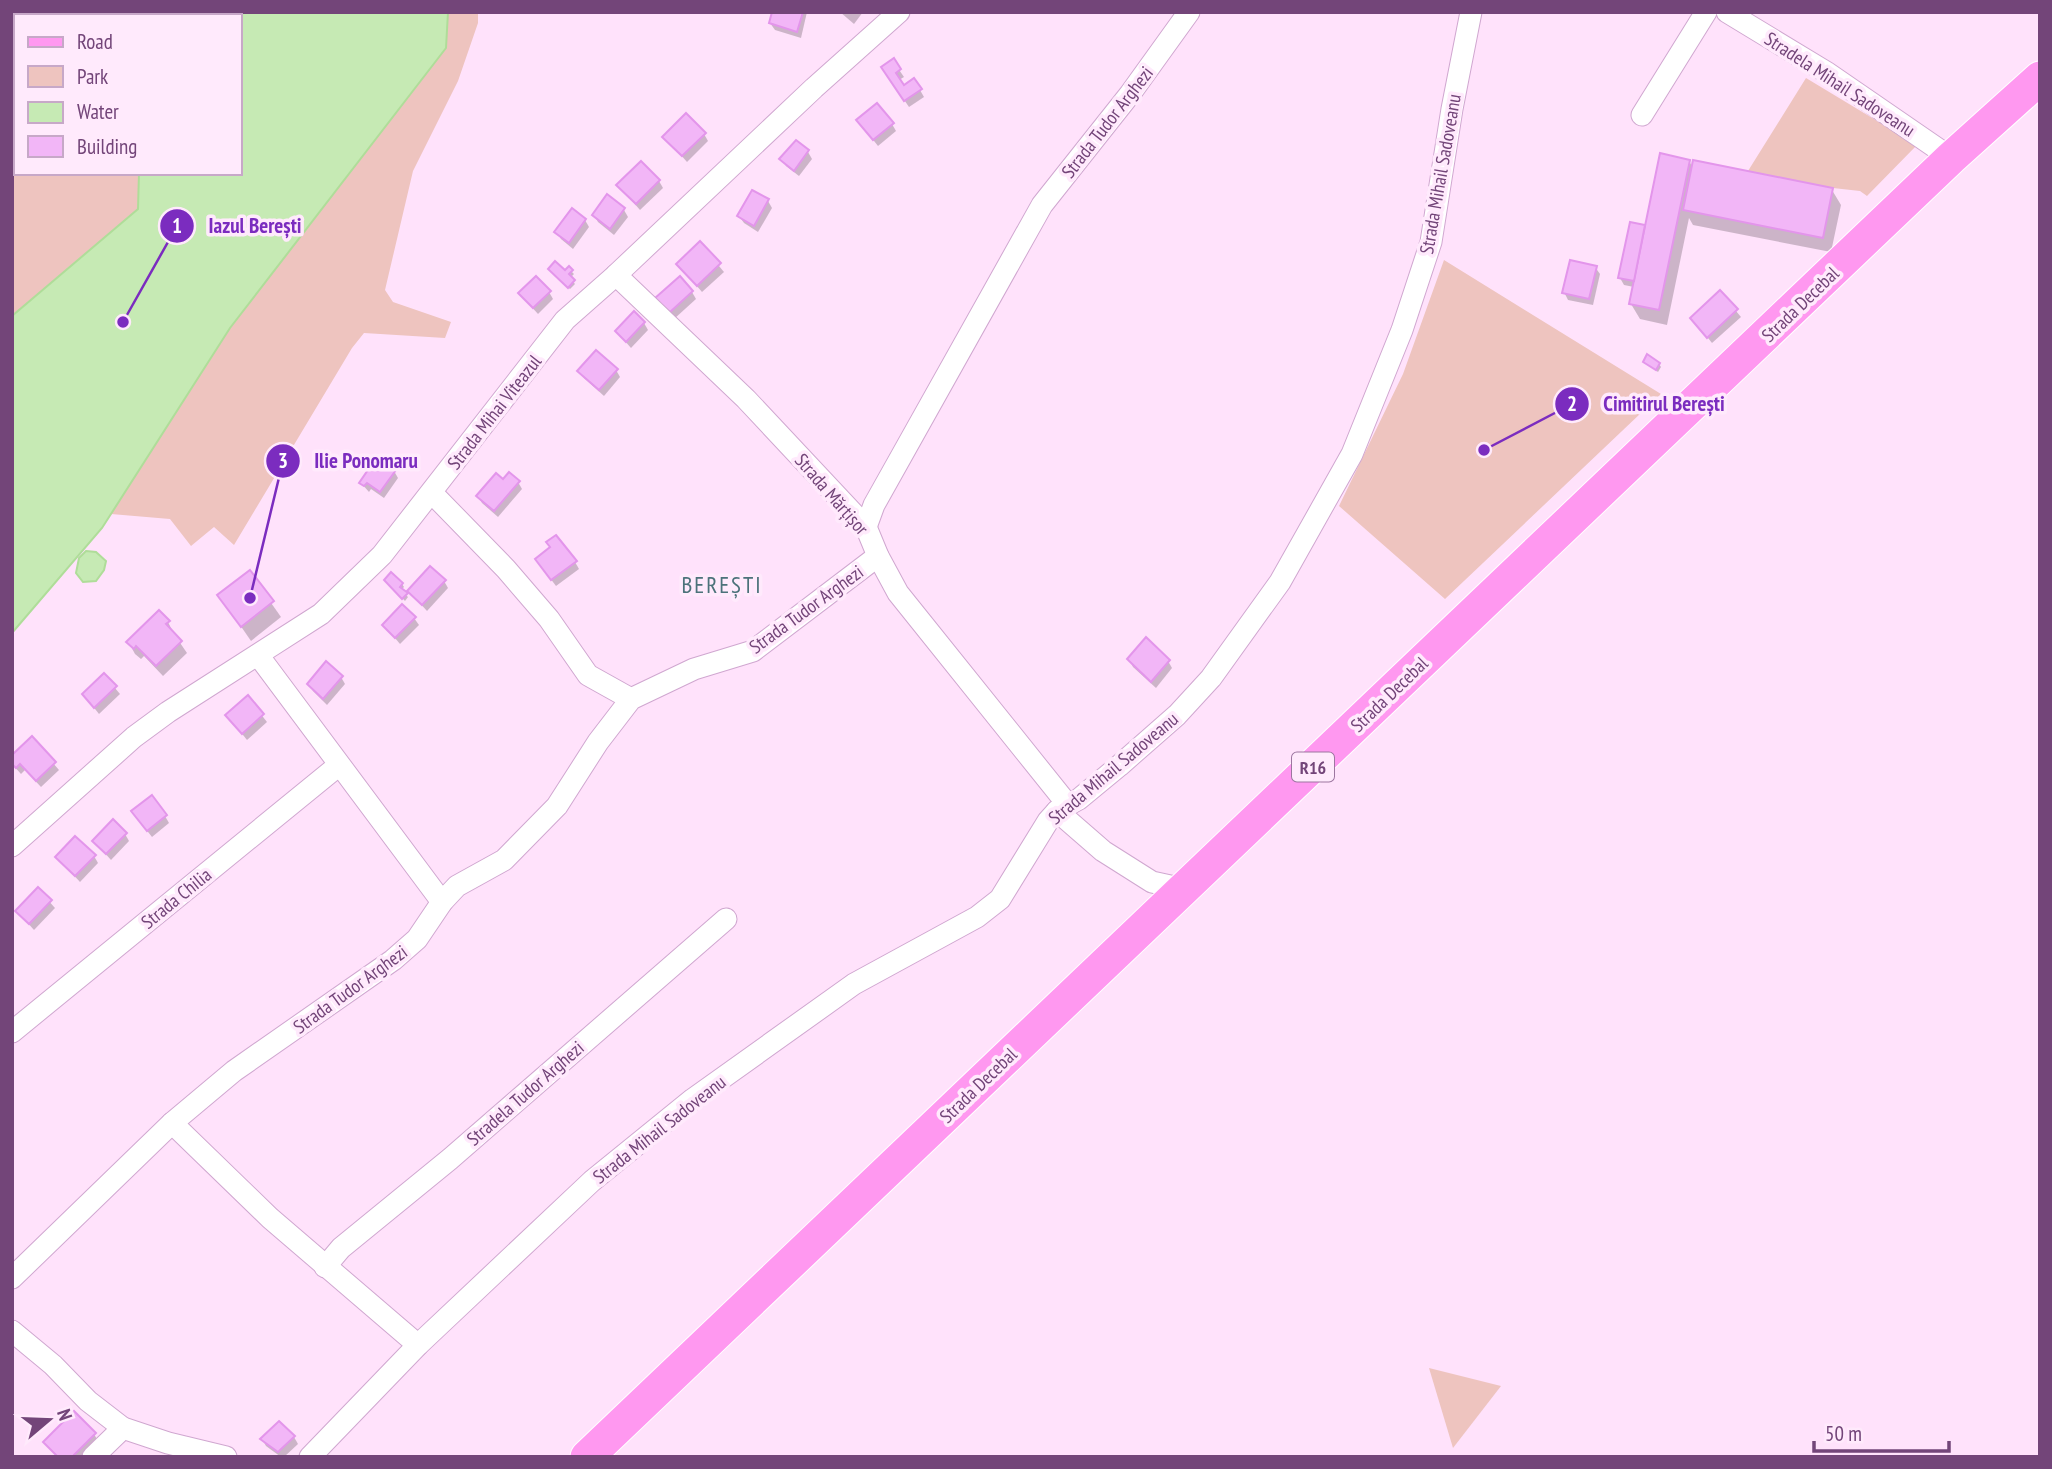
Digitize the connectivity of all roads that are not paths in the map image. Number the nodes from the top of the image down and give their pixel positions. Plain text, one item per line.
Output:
1 (899, 12) edge
2 (1189, 12) edge
3 (1471, 12) edge
4 (1706, 12) edge
5 (1727, 12) edge
6 (2040, 78) edge
7 (1642, 115) dead end
8 (1951, 158) junction
9 (615, 275) junction
10 (432, 493) junction
11 (866, 527) junction
12 (878, 556) junction
13 (258, 655) junction
14 (631, 699) junction
15 (340, 765) junction
16 (1062, 808) junction
17 (12, 846) edge
18 (1184, 889) junction
19 (442, 902) junction
20 (726, 919) dead end
21 (12, 1032) edge
22 (172, 1122) junction
23 (325, 1267) junction
24 (12, 1278) edge
25 (12, 1331) edge
26 (418, 1345) junction
27 (123, 1428) junction
28 (93, 1457) edge
29 (226, 1457) edge
30 (310, 1457) edge
31 (587, 1457) edge

1 - 9 street, Strada Mihai Viteazul
2 - 11 street, Strada Tudor Arghezi
3 - 16 street, Strada Mihail Sadoveanu
4 - 7 street
5 - 8 street, Stradela Mihail Sadoveanu
6 - 8 main road, Strada Decebal / R16
8 - 18 main road, Strada Decebal / R16
9 - 10 street, Strada Mihai Viteazul
9 - 11 street, Strada Mărțișor
10 - 13 street, Strada Mihai Viteazul
10 - 14 street
11 - 12 street, Strada Mărțișor
12 - 14 street, Strada Tudor Arghezi
12 - 16 street, Strada Mărțișor
13 - 15 street
13 - 17 street, Strada Mihai Viteazul
14 - 19 street, Strada Tudor Arghezi
15 - 19 street
15 - 21 street, Strada Chilia
16 - 18 street, Strada Mărțișor
16 - 26 street, Strada Mihail Sadoveanu
18 - 31 main road, Strada Decebal / R16
19 - 22 street, Strada Tudor Arghezi
20 - 23 street, Stradela Tudor Arghezi
22 - 23 street
22 - 24 street, Strada Tudor Arghezi
23 - 26 street
25 - 27 street
26 - 30 street, Strada Mihail Sadoveanu
27 - 28 street
27 - 29 street

